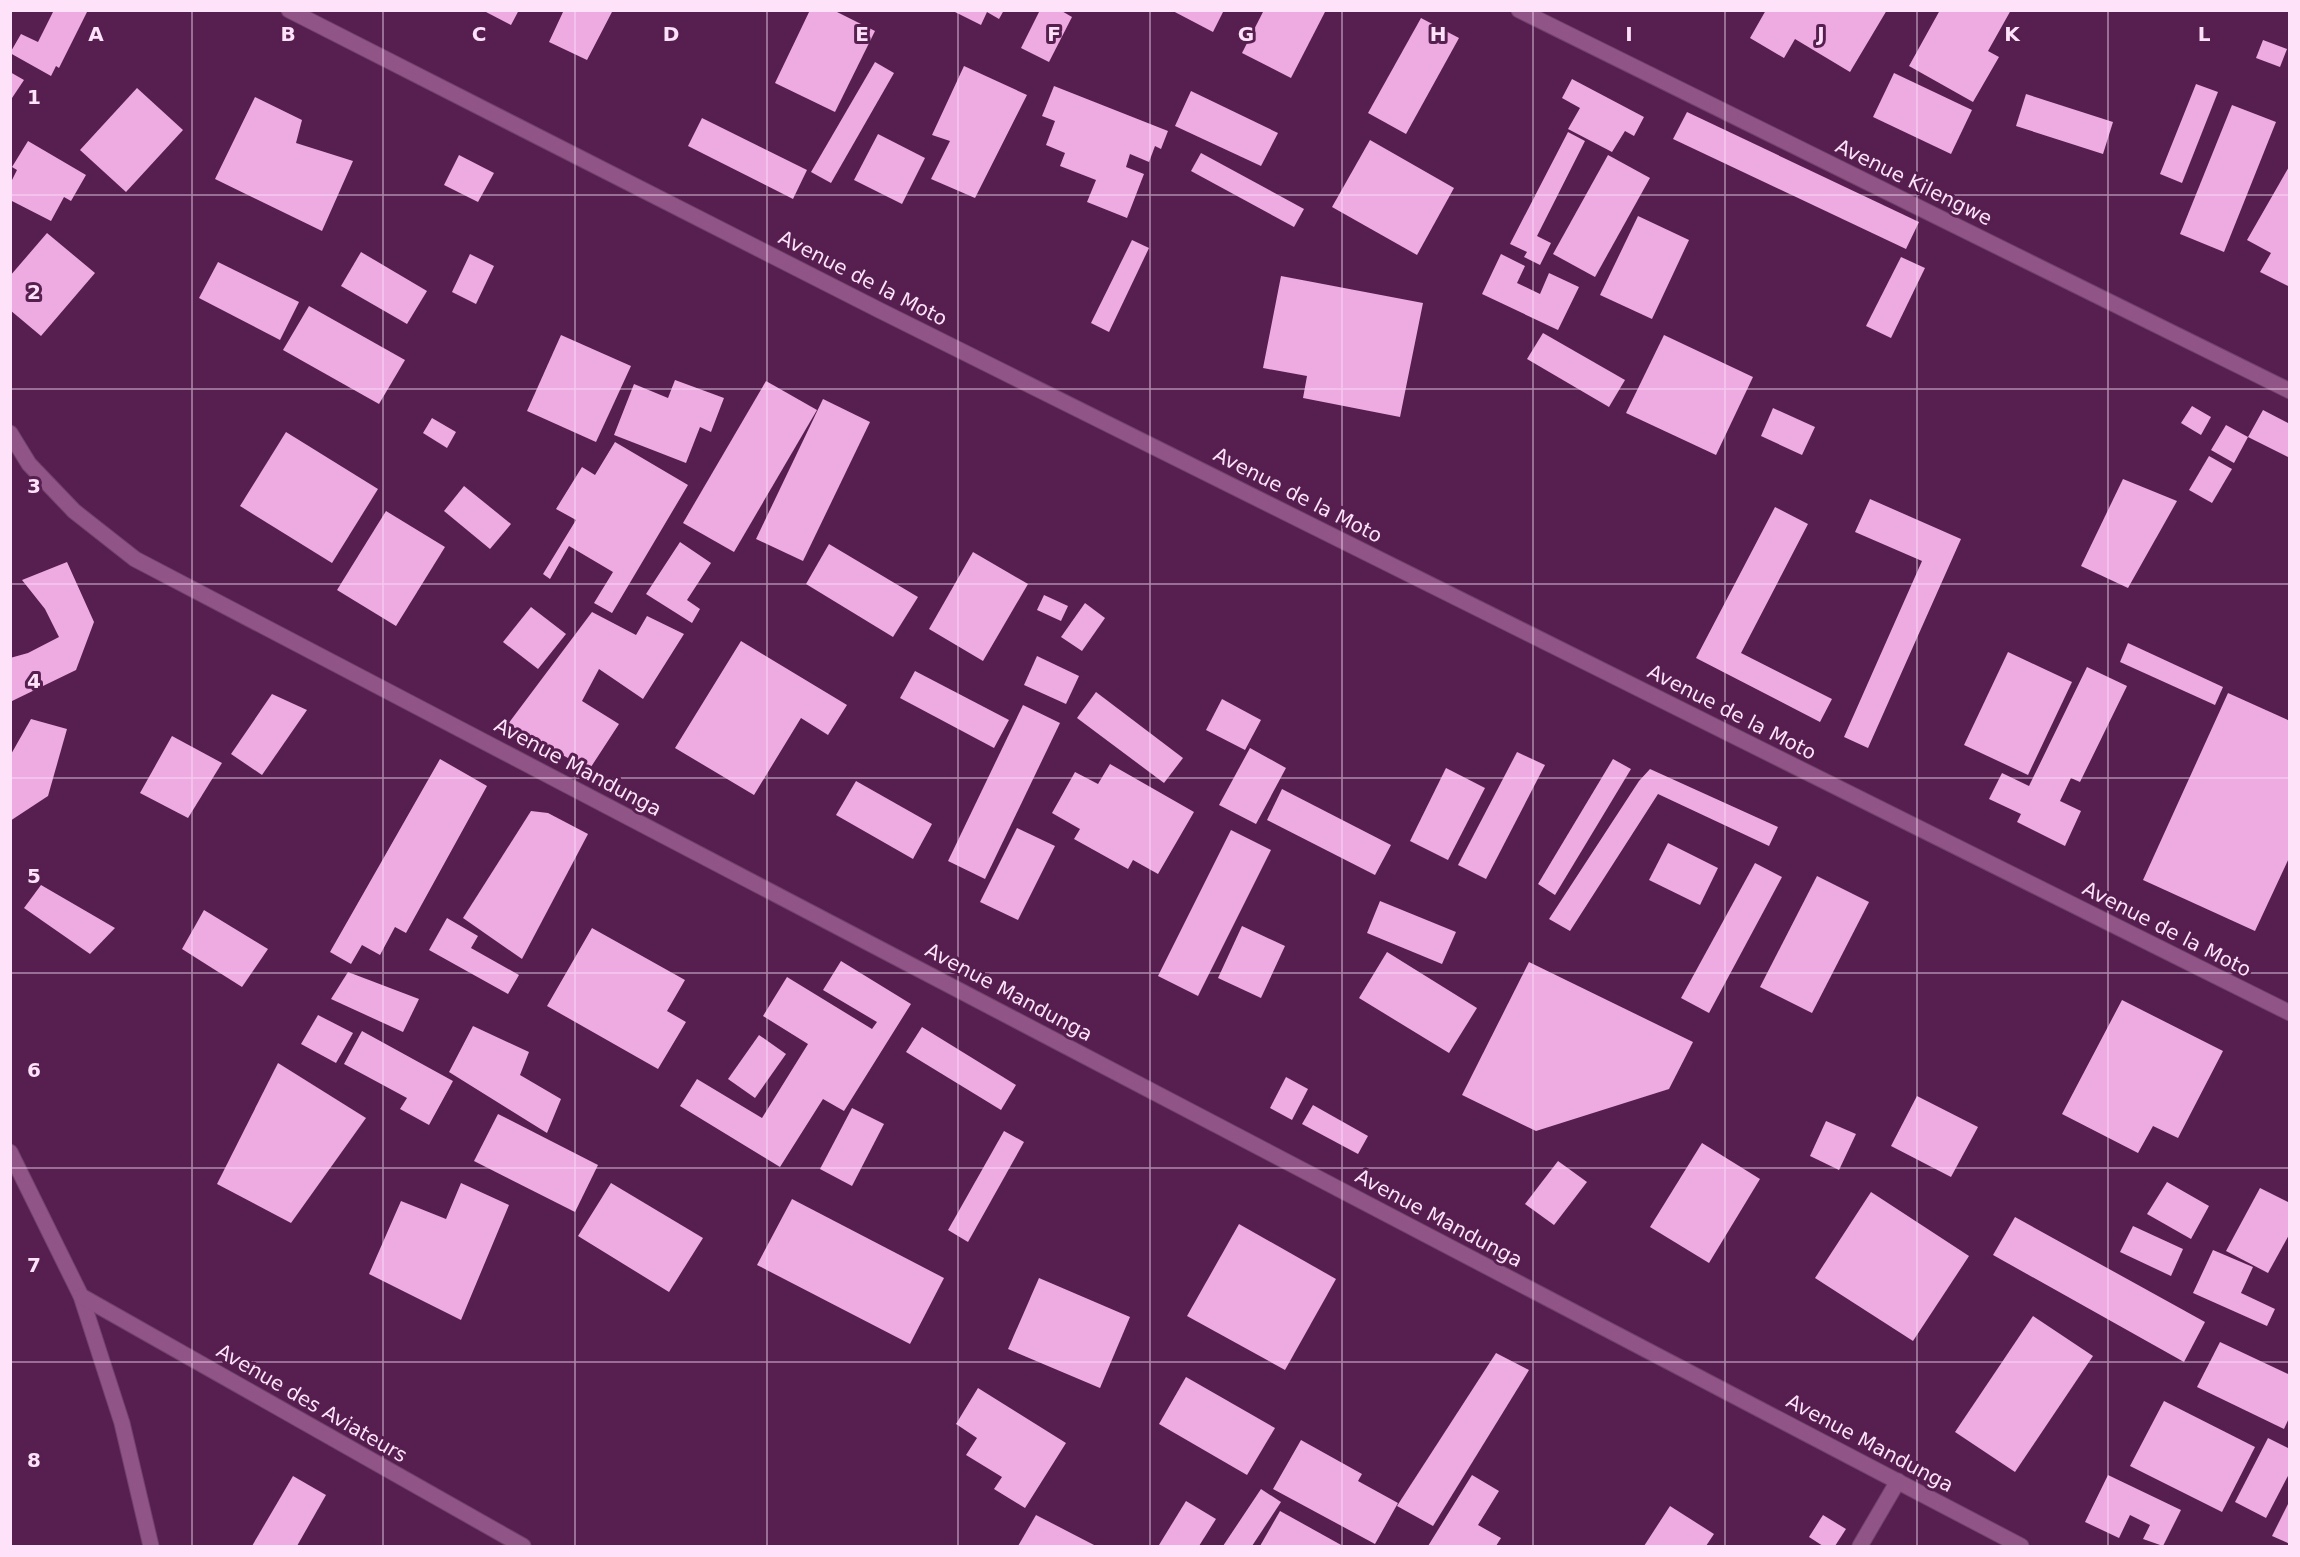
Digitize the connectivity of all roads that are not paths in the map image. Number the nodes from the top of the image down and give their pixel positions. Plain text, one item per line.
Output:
1 (289, 10) edge
2 (1519, 10) edge
3 (2289, 391) edge
4 (10, 433) edge
5 (2289, 1013) edge
6 (10, 1152) edge
7 (81, 1296) junction
8 (1898, 1481) junction
9 (151, 1546) edge
10 (523, 1546) edge
11 (1860, 1546) edge
12 (2021, 1546) edge

1 - 5 street, Avenue de la Moto
2 - 3 street, Avenue Kilengwe
4 - 8 street, Avenue Mandunga
6 - 7 street
7 - 9 street
7 - 10 street, Avenue des Aviateurs
8 - 11 street
8 - 12 street, Avenue Mandunga

